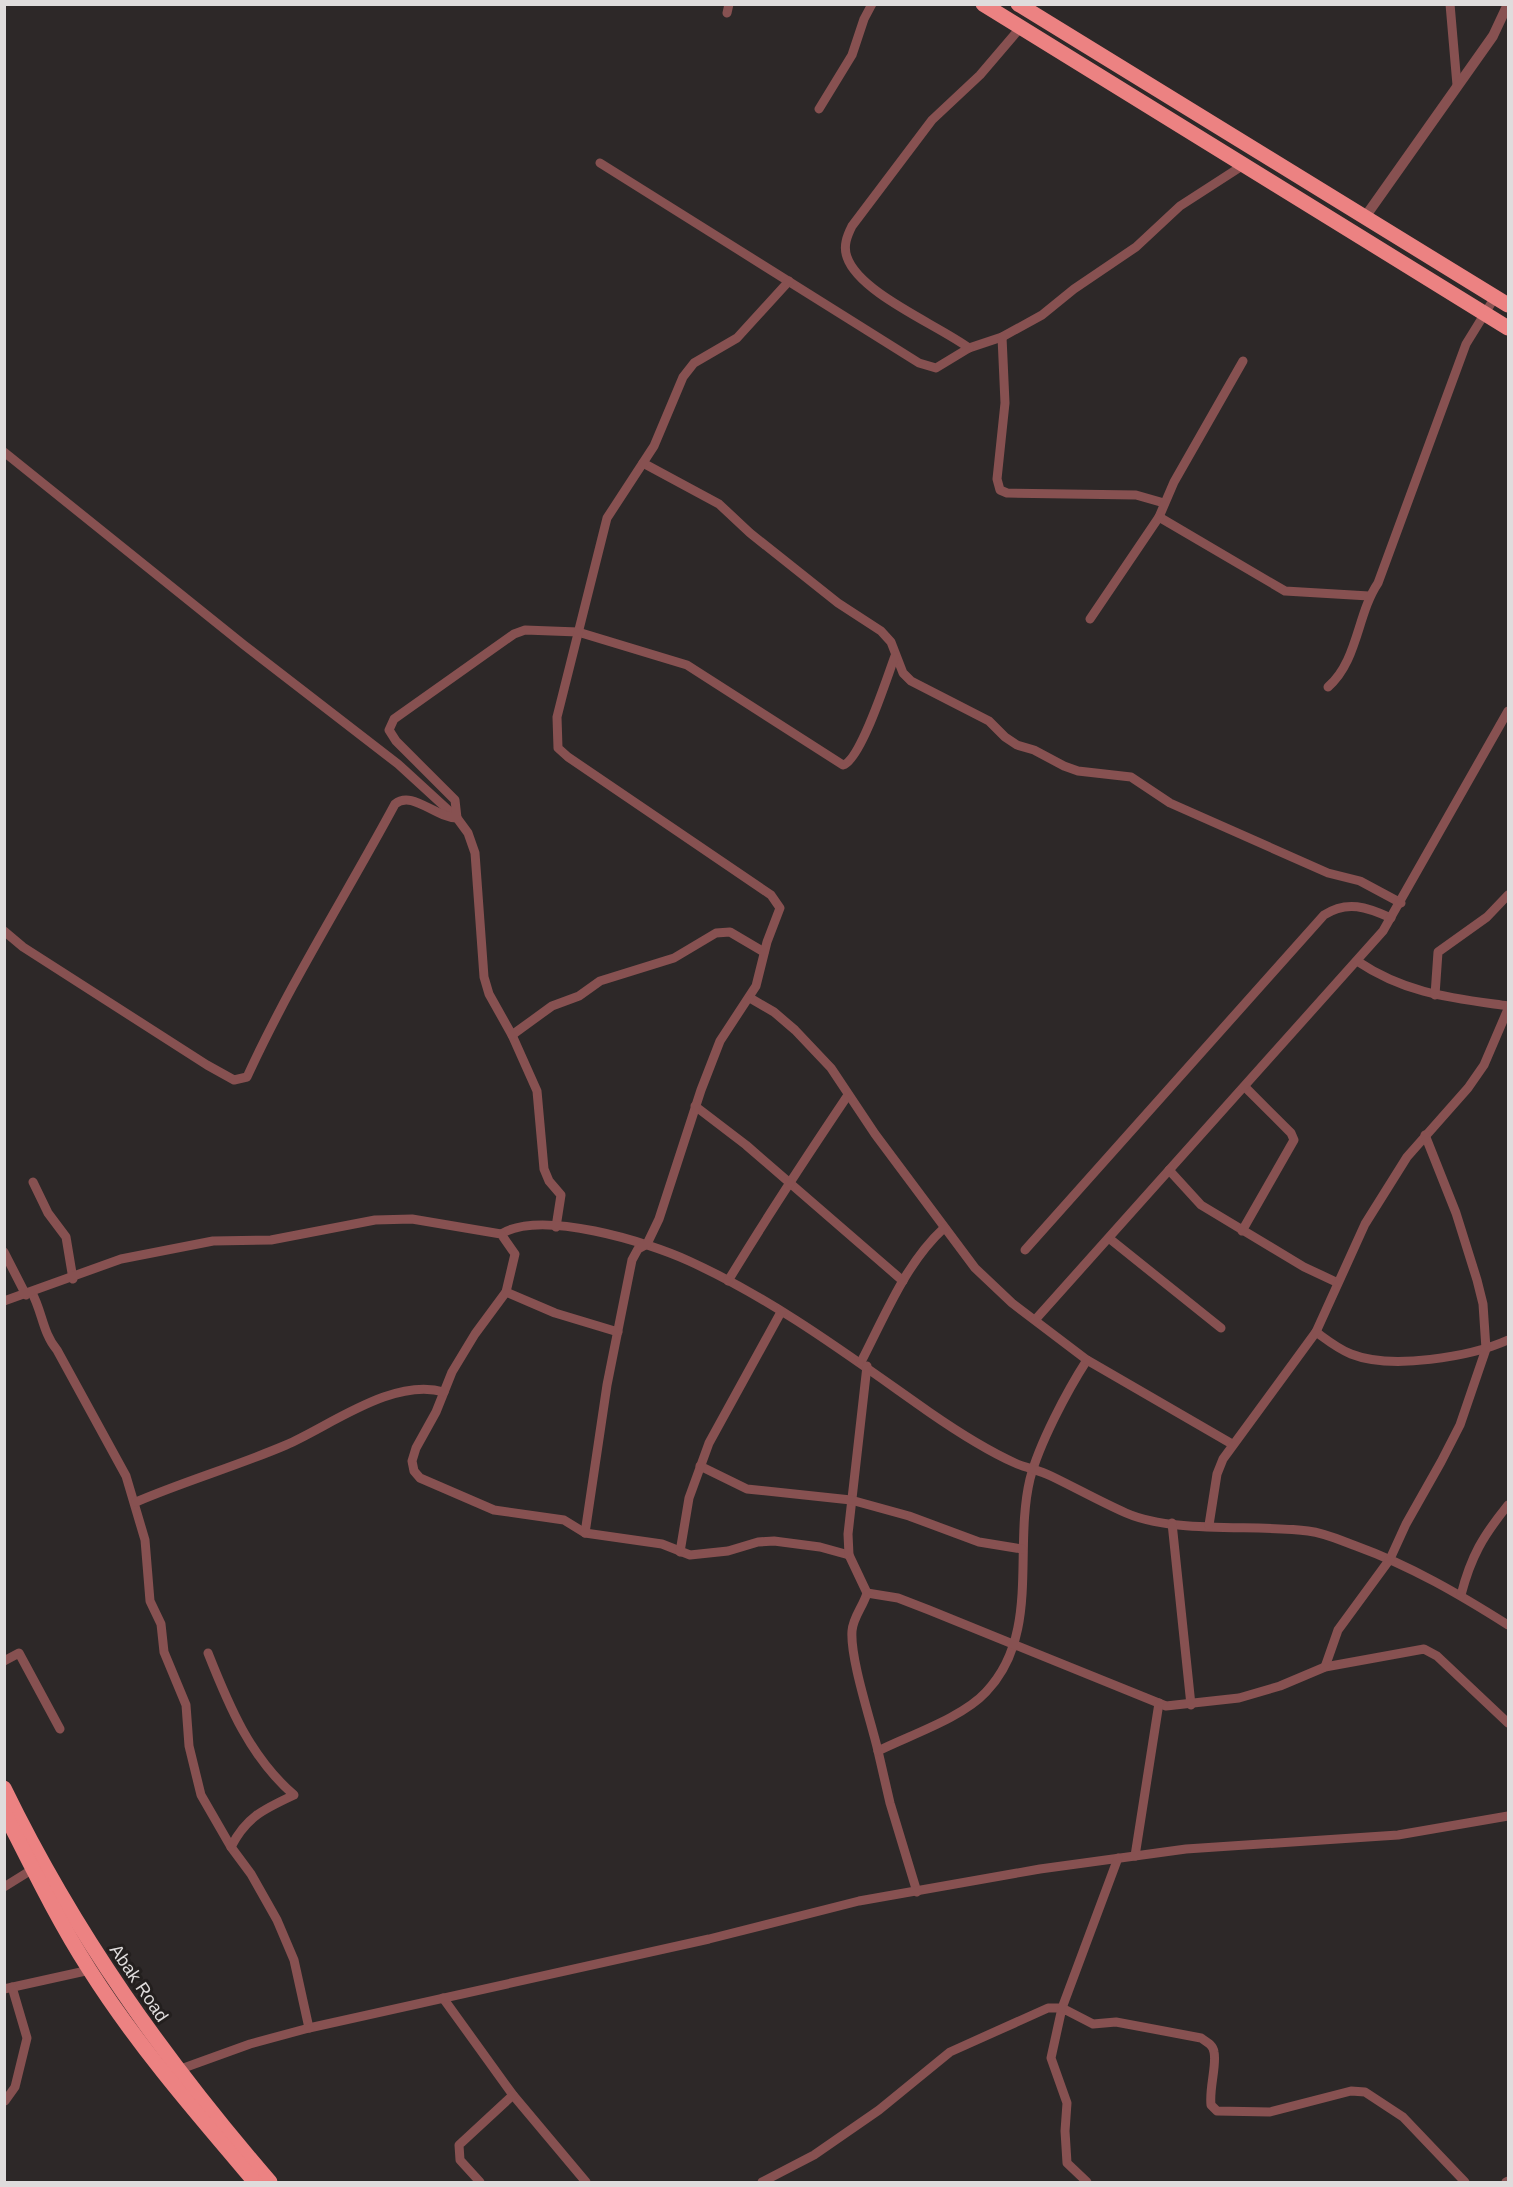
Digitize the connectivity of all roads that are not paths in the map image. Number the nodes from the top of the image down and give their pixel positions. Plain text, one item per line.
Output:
1 (872, 4) edge
2 (983, 4) edge
3 (1018, 4) edge
4 (1450, 4) edge
5 (1508, 4) edge
6 (1021, 27) junction
7 (1457, 85) junction
8 (819, 109) dead end
9 (600, 163) dead end
10 (1245, 164) junction
11 (1365, 217) junction
12 (789, 281) junction
13 (1502, 301) edge
14 (1484, 313) junction
15 (1509, 328) edge
16 (1002, 338) junction
17 (969, 348) junction
18 (1243, 361) dead end
19 (4, 452) edge
20 (643, 463) junction
21 (1164, 503) junction
22 (1159, 517) junction
23 (1369, 596) junction
24 (1090, 619) dead end
25 (578, 632) junction
26 (895, 656) junction
27 (1328, 687) dead end
28 (1509, 711) edge
29 (457, 818) junction
30 (1509, 895) edge
31 (1401, 903) junction
32 (1391, 918) junction
33 (4, 931) edge
34 (764, 952) junction
35 (1357, 961) junction
36 (1435, 995) junction
37 (750, 999) junction
38 (1509, 1007) edge
39 (512, 1035) junction
40 (1245, 1087) junction
41 (848, 1095) junction
42 (695, 1106) junction
43 (1425, 1136) junction
44 (1169, 1170) junction
45 (33, 1182) dead end
46 (788, 1182) junction
47 (556, 1227) junction
48 (944, 1228) junction
49 (1242, 1231) junction
50 (501, 1234) junction
51 (1110, 1239) junction
52 (647, 1244) junction
53 (1025, 1250) dead end
54 (4, 1252) edge
55 (73, 1279) junction
56 (728, 1281) junction
57 (903, 1281) junction
58 (1336, 1282) junction
59 (506, 1292) junction
60 (29, 1294) junction
61 (4, 1301) edge
62 (781, 1312) junction
63 (1035, 1320) junction
64 (1221, 1328) dead end
65 (618, 1332) junction
66 (1316, 1332) junction
67 (1509, 1340) edge
68 (1486, 1349) junction
69 (1088, 1360) junction
70 (864, 1364) junction
71 (444, 1392) junction
72 (1232, 1444) junction
73 (700, 1466) junction
74 (1034, 1468) junction
75 (851, 1500) junction
76 (136, 1502) junction
77 (1509, 1505) edge
78 (1172, 1523) junction
79 (1209, 1525) junction
80 (585, 1533) junction
81 (1022, 1549) junction
82 (680, 1552) junction
83 (849, 1555) junction
84 (1390, 1559) junction
85 (867, 1593) junction
86 (1461, 1595) junction
87 (1509, 1625) edge
88 (1012, 1645) junction
89 (208, 1653) dead end
90 (4, 1661) edge
91 (1325, 1667) junction
92 (1159, 1703) junction
93 (1191, 1705) junction
94 (1509, 1723) edge
95 (60, 1729) dead end
96 (878, 1750) junction
97 (4, 1788) edge
98 (4, 1812) edge
99 (1509, 1816) edge
100 (231, 1847) junction
101 (1135, 1856) junction
102 (1118, 1858) junction
103 (33, 1869) junction
104 (4, 1887) edge
105 (918, 1892) junction
106 (90, 1970) junction
107 (8, 1988) edge
108 (443, 1998) junction
109 (1062, 2008) junction
110 (309, 2028) junction
111 (178, 2070) junction
112 (513, 2095) junction
113 (5, 2100) edge
114 (254, 2182) edge
115 (270, 2182) edge
116 (480, 2182) edge
117 (586, 2182) edge
118 (762, 2182) edge
119 (1087, 2182) edge
120 (1465, 2182) edge

1 - 8 street
2 - 6 highway
3 - 11 highway
4 - 7 street
5 - 7 street
6 - 10 highway
6 - 17 street
7 - 11 street
9 - 12 street
10 - 14 highway
10 - 16 street
11 - 13 highway
12 - 17 street
12 - 20 street
13 - 14 street
14 - 15 highway
14 - 23 street
16 - 17 street
16 - 21 street
18 - 21 street
19 - 29 street
20 - 25 street
20 - 26 street
21 - 22 street
22 - 23 street
22 - 24 street
23 - 27 street
25 - 26 street
25 - 29 street
25 - 34 street
26 - 31 street
28 - 31 street
29 - 33 street
29 - 39 street
30 - 36 street
31 - 32 street
32 - 35 street
32 - 53 street
34 - 37 street
34 - 39 street
35 - 36 street
35 - 40 street
36 - 38 street
37 - 41 street
37 - 42 street
38 - 43 street
39 - 47 street
40 - 44 street
40 - 49 street
41 - 46 street
41 - 48 street
42 - 46 street
42 - 52 street
43 - 58 street
43 - 68 street
44 - 49 street
44 - 51 street
45 - 55 street
46 - 56 street
46 - 57 street
47 - 50 street
47 - 52 street
48 - 57 street
48 - 63 street
49 - 58 street
50 - 55 street
50 - 59 street
51 - 63 street
51 - 64 street
52 - 56 street
52 - 65 street
54 - 60 street
55 - 60 street
56 - 62 street
57 - 70 street
58 - 66 street
59 - 65 street
59 - 71 street
60 - 61 street
60 - 76 street
62 - 70 street
62 - 73 street
63 - 69 street
65 - 80 street
66 - 68 street
66 - 72 street
67 - 68 street
68 - 84 street
69 - 72 street
69 - 74 street
70 - 74 street
70 - 75 street
71 - 76 street
71 - 80 street
72 - 79 street
73 - 75 street
73 - 82 street
74 - 78 street
74 - 81 street
75 - 81 street
75 - 83 street
76 - 100 street
77 - 86 street
78 - 79 street
78 - 93 street
79 - 84 street
80 - 82 street
81 - 88 street
82 - 83 street
83 - 85 street
84 - 86 street
84 - 91 street
85 - 88 street
85 - 96 street
86 - 87 street
88 - 92 street
88 - 96 street
89 - 100 street
90 - 95 street
91 - 93 street
91 - 94 street
92 - 93 street
92 - 101 street
96 - 105 street
97 - 111 highway, Abak Road
98 - 103 highway, Abak Road
99 - 101 street
100 - 110 street
101 - 102 street
102 - 105 street
102 - 109 street
103 - 104 street
103 - 106 highway, Abak Road
105 - 108 street
106 - 107 street
106 - 114 highway, Abak Road
107 - 113 street
108 - 110 street
108 - 112 street
109 - 118 street
109 - 119 street
109 - 120 street
110 - 111 street
111 - 115 highway, Abak Road
112 - 116 street
112 - 117 street

